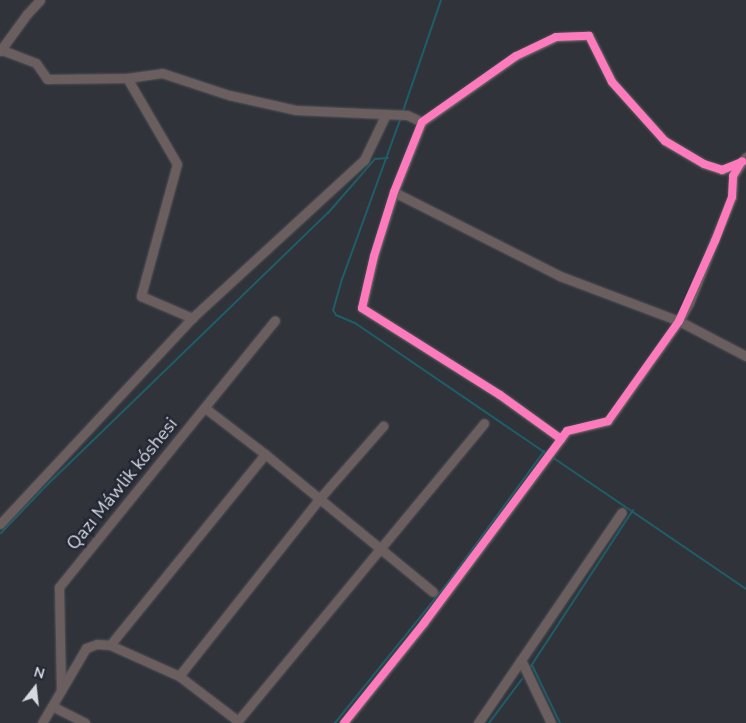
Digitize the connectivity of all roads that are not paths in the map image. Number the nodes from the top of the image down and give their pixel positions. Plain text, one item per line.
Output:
1 (40, 0) edge
2 (1, 51) edge
3 (127, 78) junction
4 (386, 114) junction
5 (422, 122) junction
6 (744, 159) edge
7 (394, 192) junction
8 (192, 318) junction
9 (274, 320) dead end
10 (679, 321) junction
11 (746, 356) edge
12 (205, 408) junction
13 (484, 423) dead end
14 (383, 426) dead end
15 (561, 439) junction
16 (265, 454) junction
17 (320, 498) junction
18 (622, 512) dead end
19 (0, 524) edge
20 (380, 547) junction
21 (433, 592) dead end
22 (110, 645) junction
23 (521, 660) junction
24 (180, 676) junction
25 (61, 691) junction
26 (52, 706) junction
27 (237, 722) edge
28 (42, 723) edge
29 (85, 723) edge
30 (344, 723) edge
31 (478, 723) edge
32 (551, 723) edge

1 - 2 street
2 - 3 street
3 - 4 street
3 - 8 street
4 - 5 street
4 - 8 street
5 - 6 street
5 - 7 street
6 - 10 street
7 - 10 street
7 - 15 street
8 - 19 street
9 - 12 street, Qazı Máwlik kóshesi
10 - 11 street
10 - 15 street
12 - 16 street
12 - 25 street, Qazı Máwlik kóshesi
13 - 20 street
14 - 17 street
15 - 30 street
16 - 17 street
16 - 22 street
17 - 20 street
17 - 24 street
18 - 23 street
20 - 21 street
20 - 27 street
22 - 24 street
22 - 25 street
23 - 31 street
23 - 32 street
24 - 27 street
25 - 26 street
26 - 28 street
26 - 29 street

